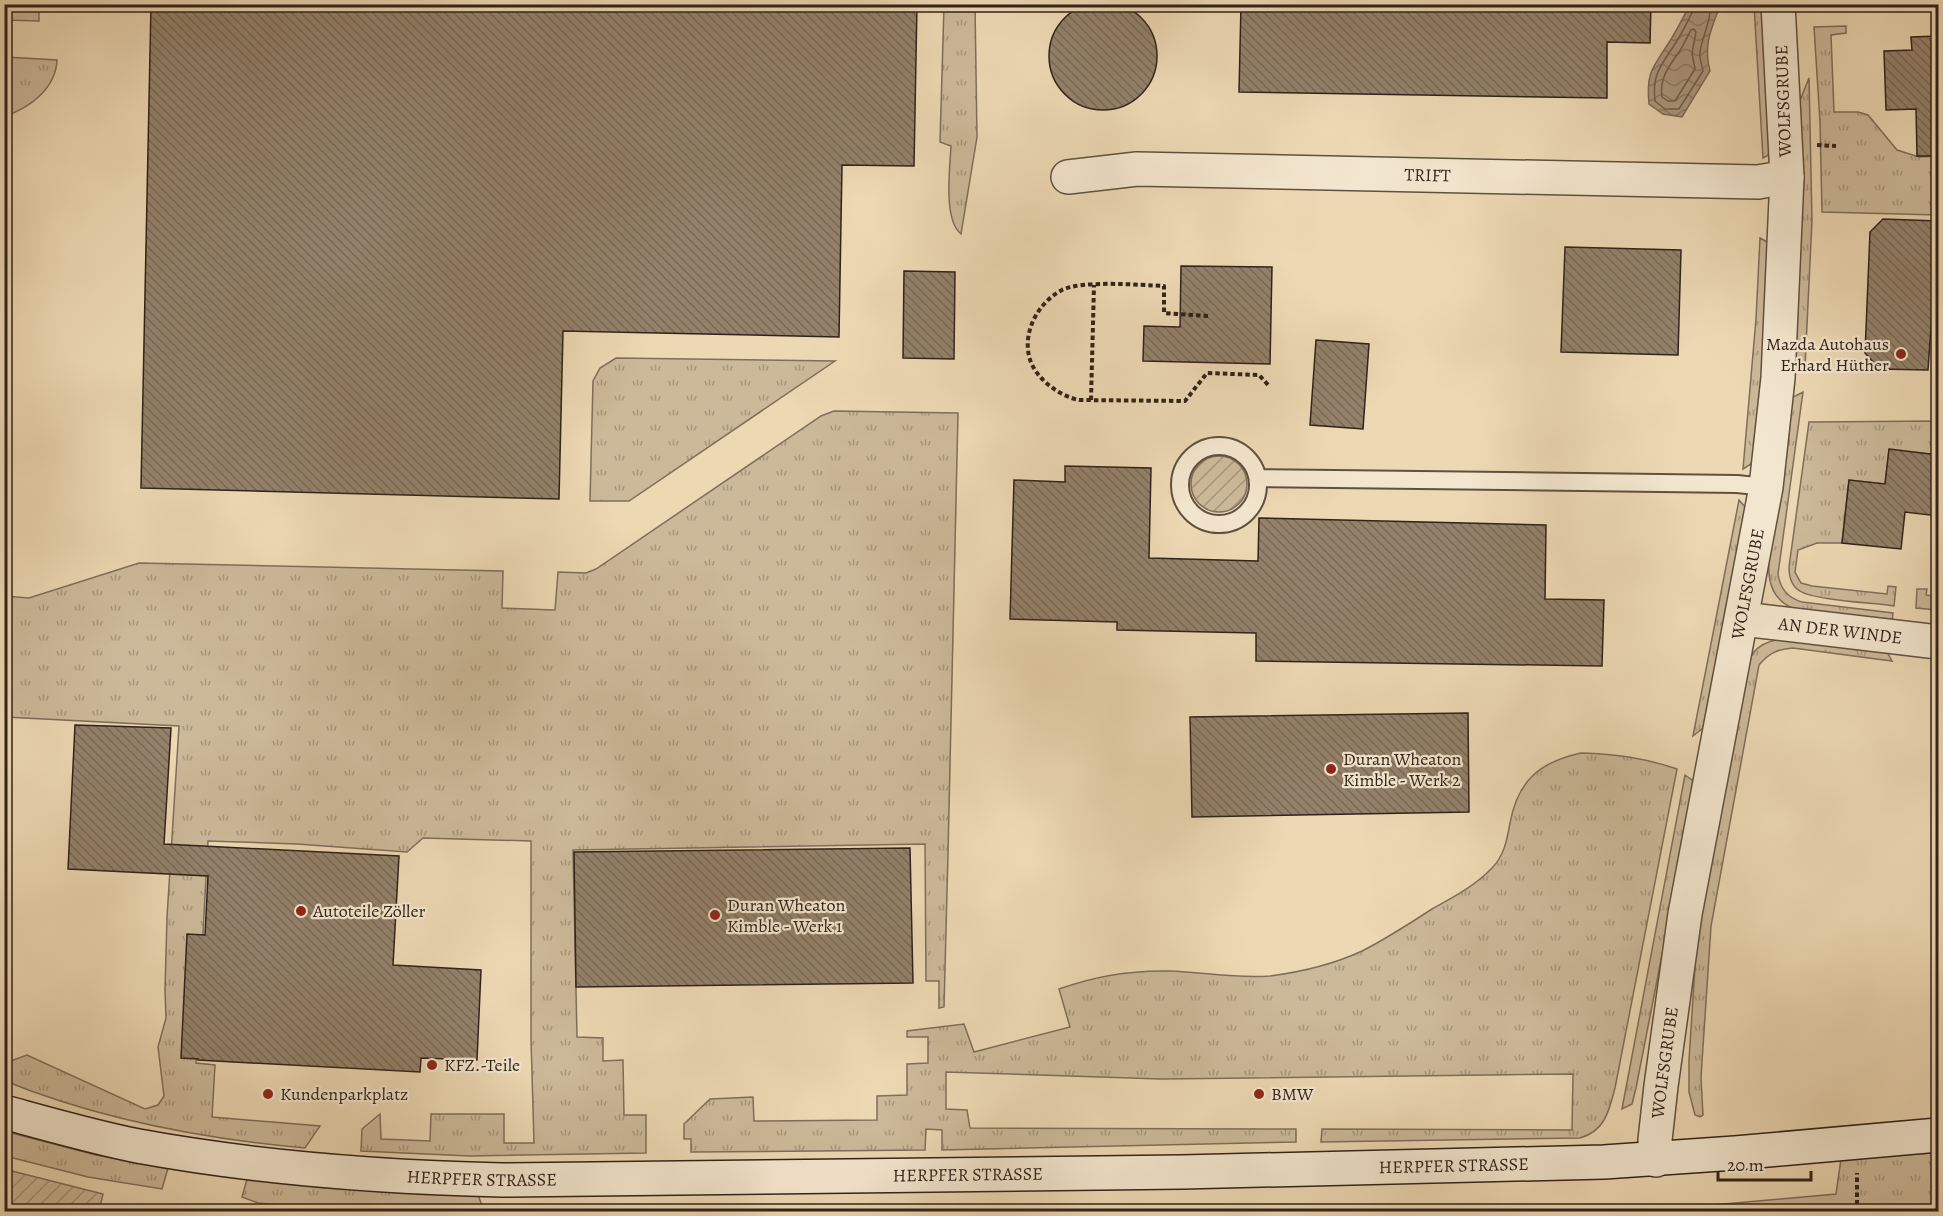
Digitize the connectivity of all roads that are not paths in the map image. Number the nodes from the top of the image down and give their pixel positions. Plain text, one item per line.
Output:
1 (1778, 4) edge
2 (1068, 177) dead end
3 (1786, 177) junction
4 (1258, 478) junction
5 (1766, 487) junction
6 (1742, 619) junction
7 (1938, 642) edge
8 (4, 1112) edge
9 (1938, 1135) edge
10 (1656, 1160) junction

1 - 3 street, WOLFSGRUBE
2 - 3 street, TRIFT
3 - 5 street, WOLFSGRUBE
4 - 4 lane
4 - 5 lane
5 - 6 street, WOLFSGRUBE
6 - 7 street, AN DER WINDE
6 - 10 street, WOLFSGRUBE
8 - 10 street, HERPFER STRASSE
9 - 10 street, HERPFER STRASSE

